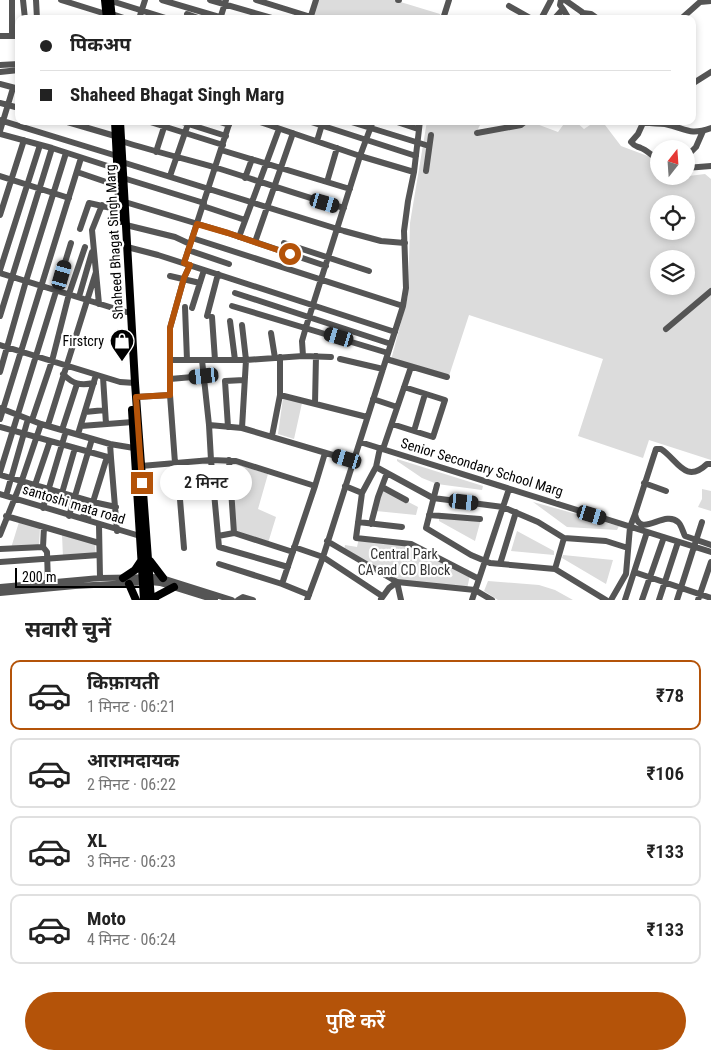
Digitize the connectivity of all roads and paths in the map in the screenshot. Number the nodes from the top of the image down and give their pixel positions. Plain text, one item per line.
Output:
1 (12, 0) edge
2 (23, 0) edge
3 (36, 0) edge
4 (61, 0) edge
5 (109, 0) edge
6 (145, 0) edge
7 (162, 0) edge
8 (210, 0) edge
9 (256, 0) edge
10 (314, 0) edge
11 (449, 0) edge
12 (551, 0) edge
13 (563, 0) edge
14 (707, 1) edge
15 (225, 2) edge
16 (268, 2) edge
17 (509, 6) dead end
18 (563, 9) junction
19 (142, 10) junction
20 (25, 15) edge
21 (37, 15) edge
22 (106, 15) edge
23 (109, 15) edge
24 (140, 15) edge
25 (157, 15) edge
26 (212, 15) edge
27 (223, 15) edge
28 (259, 15) edge
29 (265, 15) edge
30 (302, 15) edge
31 (311, 15) edge
32 (444, 15) edge
33 (525, 15) edge
34 (543, 15) edge
35 (558, 15) edge
36 (567, 15) edge
37 (583, 15) edge
38 (685, 15) edge
39 (0, 36) edge
40 (15, 36) edge
41 (15, 64) edge
42 (0, 65) edge
43 (15, 70) edge
44 (0, 72) edge
45 (711, 72) edge
46 (696, 81) edge
47 (0, 84) edge
48 (15, 88) edge
49 (15, 90) edge
50 (0, 103) edge
51 (8, 105) junction
52 (15, 107) edge
53 (1, 120) edge
54 (15, 125) edge
55 (16, 125) edge
56 (76, 125) edge
57 (116, 125) edge
58 (120, 125) edge
59 (165, 125) edge
60 (167, 125) edge
61 (188, 125) edge
62 (191, 125) edge
63 (229, 125) edge
64 (268, 125) edge
65 (323, 125) edge
66 (326, 125) edge
67 (361, 125) edge
68 (371, 125) edge
69 (406, 125) edge
70 (419, 125) edge
71 (521, 125) edge
72 (640, 125) edge
73 (668, 125) edge
74 (370, 128) junction
75 (711, 128) edge
76 (279, 129) junction
77 (418, 129) junction
78 (703, 131) junction
79 (0, 132) edge
80 (293, 133) junction
81 (477, 133) dead end
82 (185, 134) junction
83 (430, 135) dead end
84 (226, 136) junction
85 (118, 139) junction
86 (24, 140) junction
87 (366, 140) junction
88 (317, 141) junction
89 (417, 143) junction
90 (40, 145) junction
91 (429, 146) junction
92 (52, 148) junction
93 (222, 148) junction
94 (337, 148) junction
95 (695, 148) edge
96 (156, 152) junction
97 (66, 153) junction
98 (650, 154) edge
99 (360, 156) junction
100 (416, 156) junction
101 (81, 158) junction
102 (177, 158) junction
103 (252, 158) junction
104 (120, 159) junction
105 (267, 163) junction
106 (711, 166) edge
107 (280, 167) junction
108 (695, 167) edge
109 (215, 168) junction
110 (117, 169) junction
111 (426, 171) dead end
112 (77, 172) junction
113 (414, 172) junction
114 (0, 176) edge
115 (170, 176) junction
116 (123, 178) junction
117 (245, 178) junction
118 (11, 180) junction
119 (327, 182) junction
120 (258, 183) junction
121 (27, 185) junction
122 (118, 186) junction
123 (207, 187) junction
124 (273, 187) junction
125 (40, 189) junction
126 (350, 189) junction
127 (54, 193) junction
128 (68, 198) junction
129 (251, 201) junction
130 (125, 202) junction
131 (102, 205) junction
132 (203, 205) junction
133 (267, 207) junction
134 (344, 208) junction
135 (120, 210) junction
136 (0, 215) edge
137 (245, 220) junction
138 (197, 224) junction
139 (126, 225) junction
140 (80, 229) dead end
141 (337, 229) junction
142 (239, 237) junction
143 (255, 242) junction
144 (71, 243) dead end
145 (405, 243) junction
146 (190, 244) junction
147 (284, 244) dead end
148 (85, 247) dead end
149 (127, 247) junction
150 (93, 248) junction
151 (328, 257) junction
152 (187, 264) junction
153 (229, 264) dead end
154 (326, 266) junction
155 (204, 270) junction
156 (0, 271) edge
157 (369, 271) dead end
158 (96, 272) junction
159 (218, 274) junction
160 (11, 276) junction
161 (170, 276) dead end
162 (184, 278) junction
163 (321, 280) junction
164 (26, 281) junction
165 (200, 283) junction
166 (42, 286) junction
167 (57, 291) junction
168 (711, 292) edge
169 (235, 293) dead end
170 (69, 294) junction
171 (79, 297) junction
172 (88, 300) junction
173 (99, 304) junction
174 (312, 305) junction
175 (232, 306) dead end
176 (403, 306) junction
177 (126, 312) junction
178 (0, 316) edge
179 (309, 317) junction
180 (230, 321) dead end
181 (242, 325) dead end
182 (306, 327) junction
183 (666, 329) dead end
184 (394, 332) junction
185 (271, 333) dead end
186 (391, 344) junction
187 (0, 345) edge
188 (8, 348) junction
189 (22, 352) junction
190 (37, 356) junction
191 (303, 356) junction
192 (316, 356) junction
193 (387, 356) junction
194 (331, 357) dead end
195 (277, 358) junction
196 (340, 359) dead end
197 (171, 360) junction
198 (188, 360) junction
199 (202, 360) junction
200 (215, 360) junction
201 (235, 360) junction
202 (246, 360) junction
203 (52, 361) junction
204 (66, 365) junction
205 (411, 367) junction
206 (383, 369) junction
207 (0, 372) edge
208 (63, 374) junction
209 (100, 376) junction
210 (204, 376) junction
211 (447, 377) dead end
212 (170, 379) junction
213 (244, 380) junction
214 (94, 382) junction
215 (133, 383) junction
216 (77, 384) junction
217 (404, 387) junction
218 (426, 394) junction
219 (170, 395) junction
220 (280, 395) junction
221 (136, 397) junction
222 (373, 399) junction
223 (315, 404) junction
224 (398, 407) junction
225 (1, 408) edge
226 (106, 410) junction
227 (85, 412) junction
228 (17, 414) junction
229 (367, 417) junction
230 (0, 419) edge
231 (30, 420) junction
232 (133, 422) junction
233 (106, 424) junction
234 (392, 424) junction
235 (44, 425) junction
236 (209, 425) junction
237 (81, 426) junction
238 (0, 427) edge
239 (228, 427) junction
240 (242, 428) junction
241 (64, 430) junction
242 (12, 431) junction
243 (414, 431) junction
244 (24, 434) junction
245 (78, 434) junction
246 (272, 436) junction
247 (37, 437) junction
248 (92, 438) junction
249 (50, 441) junction
250 (360, 442) junction
251 (62, 444) junction
252 (110, 444) junction
253 (75, 448) junction
254 (134, 448) junction
255 (381, 449) junction
256 (88, 452) junction
257 (326, 453) junction
258 (109, 458) junction
259 (211, 460) junction
260 (229, 460) junction
261 (353, 461) junction
262 (176, 463) junction
263 (711, 464) edge
264 (141, 466) junction
265 (376, 467) junction
266 (0, 473) edge
267 (387, 473) junction
268 (12, 477) junction
269 (22, 480) junction
270 (644, 484) junction
271 (35, 485) junction
272 (437, 485) dead end
273 (315, 486) junction
274 (345, 486) junction
275 (382, 487) junction
276 (509, 488) junction
277 (49, 489) junction
278 (666, 490) dead end
279 (62, 493) junction
280 (362, 493) junction
281 (2, 496) edge
282 (75, 496) junction
283 (15, 498) junction
284 (433, 498) junction
285 (406, 500) dead end
286 (93, 502) junction
287 (116, 507) junction
288 (503, 507) junction
289 (43, 508) junction
290 (516, 512) junction
291 (635, 514) junction
292 (429, 515) junction
293 (6, 516) junction
294 (69, 516) junction
295 (82, 520) junction
296 (480, 520) dead end
297 (358, 522) junction
298 (702, 522) dead end
299 (371, 524) junction
300 (99, 525) junction
301 (630, 526) junction
302 (44, 527) junction
303 (402, 527) dead end
304 (118, 530) junction
305 (647, 532) junction
306 (234, 533) junction
307 (0, 535) edge
308 (140, 536) junction
309 (218, 536) junction
310 (664, 537) junction
311 (564, 538) junction
312 (327, 541) junction
313 (678, 542) junction
314 (99, 543) junction
315 (695, 543) junction
316 (711, 545) edge
317 (43, 547) junction
318 (184, 548) dead end
319 (628, 548) junction
320 (0, 549) edge
321 (294, 550) junction
322 (711, 552) edge
323 (99, 556) junction
324 (322, 557) junction
325 (47, 558) junction
326 (145, 559) junction
327 (485, 561) junction
328 (0, 562) edge
329 (711, 562) edge
330 (219, 564) dead end
331 (500, 564) junction
332 (288, 567) junction
333 (555, 570) junction
334 (634, 572) junction
335 (100, 578) junction
336 (163, 578) junction
337 (650, 578) junction
338 (479, 579) junction
339 (146, 580) junction
340 (283, 580) dead end
341 (126, 581) junction
342 (397, 582) junction
343 (664, 582) junction
344 (48, 584) junction
345 (0, 587) edge
346 (174, 587) junction
347 (681, 588) junction
348 (475, 590) junction
349 (0, 594) edge
350 (699, 597) edge
351 (308, 598) edge
352 (382, 598) edge
353 (711, 598) edge
354 (136, 600) edge
355 (144, 600) edge
356 (152, 600) edge
357 (215, 600) edge
358 (232, 600) edge
359 (238, 600) edge
360 (253, 600) edge
361 (402, 600) edge
362 (472, 600) edge
363 (492, 600) edge
364 (606, 600) edge
365 (611, 600) edge
366 (625, 600) edge
367 (642, 600) edge
368 (658, 600) edge
369 (677, 600) edge

1 - 40 street
2 - 20 street
3 - 21 street
4 - 22 street
5 - 19 street
5 - 23 main road
6 - 19 street
7 - 26 street
8 - 15 street
9 - 16 street
10 - 31 street
11 - 32 street
12 - 34 street
13 - 18 street
13 - 37 street
14 - 38 street
15 - 27 street
15 - 28 street
16 - 29 street
16 - 30 street
17 - 33 street
18 - 35 street
18 - 36 street
19 - 24 street
19 - 25 street
39 - 40 street
41 - 42 street
43 - 44 street
45 - 46 street
47 - 48 street
49 - 51 street
50 - 51 street
51 - 52 street
51 - 53 street
53 - 54 street
53 - 79 street
55 - 104 street
56 - 85 street
57 - 85 main road, Shaheed Bhagat Singh Marg
58 - 85 main road, Shaheed Bhagat Singh Marg
59 - 96 street
60 - 82 street
61 - 82 street
62 - 84 street
63 - 84 street
64 - 76 street
65 - 88 street
66 - 87 street
67 - 74 street
68 - 74 street
69 - 77 street
70 - 77 street
71 - 81 street
72 - 98 street
73 - 78 street
74 - 87 street
74 - 89 street
75 - 78 street
76 - 80 street
76 - 105 street
77 - 89 street
78 - 95 street
79 - 86 street
80 - 88 street
80 - 107 street
82 - 93 street
82 - 102 street
83 - 91 street
84 - 93 street
85 - 96 street
85 - 104 main road, Shaheed Bhagat Singh Marg
86 - 90 street
86 - 118 street
87 - 99 street
87 - 100 street
88 - 94 street
89 - 91 street
89 - 100 street
90 - 92 street
90 - 121 street
91 - 111 street
92 - 97 street
92 - 125 street
93 - 103 street
93 - 109 street
94 - 99 street
94 - 119 street
96 - 102 street
97 - 101 street
97 - 127 street
99 - 113 street
99 - 126 street
100 - 113 street
101 - 110 street
101 - 112 street
102 - 109 street
102 - 115 street
103 - 105 street
103 - 117 street
104 - 110 main road, Shaheed Bhagat Singh Marg
104 - 115 street
104 - 116 main road, Shaheed Bhagat Singh Marg
105 - 107 street
105 - 120 street
106 - 108 street
107 - 119 street
107 - 124 street
109 - 117 street
109 - 123 street
110 - 122 main road, Shaheed Bhagat Singh Marg
112 - 122 street
112 - 128 street
113 - 145 street
114 - 118 street
115 - 123 street
116 - 130 main road, Shaheed Bhagat Singh Marg
116 - 132 street
117 - 120 street
118 - 121 street
118 - 136 street
119 - 126 street
120 - 124 street
120 - 129 street
121 - 125 street
121 - 156 street
122 - 135 main road, Shaheed Bhagat Singh Marg
123 - 129 street
123 - 132 street
124 - 133 street
124 - 134 street
125 - 127 street
125 - 160 street
126 - 134 street
127 - 128 street
127 - 164 street
128 - 166 street
129 - 133 street
129 - 137 street
130 - 138 street
130 - 139 main road, Shaheed Bhagat Singh Marg
131 - 135 street
131 - 140 street
131 - 150 street
132 - 137 street
132 - 138 street
133 - 141 street
133 - 143 street
134 - 141 street
135 - 177 main road, Shaheed Bhagat Singh Marg
137 - 142 street
138 - 142 street
138 - 146 street
139 - 146 street
139 - 149 main road, Shaheed Bhagat Singh Marg
141 - 145 street
141 - 151 street
142 - 143 street
143 - 154 street
144 - 167 street
145 - 176 street
146 - 152 street
146 - 153 street
146 - 163 street
147 - 151 street
148 - 170 street
149 - 152 street
149 - 215 main road, Shaheed Bhagat Singh Marg
150 - 158 street
150 - 171 street
151 - 154 street
151 - 157 street
152 - 155 street
152 - 162 street
154 - 163 street
155 - 159 street
155 - 165 street
156 - 160 street
158 - 172 street
158 - 173 street
159 - 174 street
159 - 200 street
160 - 164 street
160 - 178 street
161 - 162 street
162 - 165 street
162 - 197 street
163 - 174 street
163 - 176 street
164 - 166 street
164 - 188 street
165 - 198 street
166 - 167 street
166 - 189 street
167 - 170 street
167 - 190 street
168 - 183 street
169 - 179 street
170 - 171 street
170 - 203 street
171 - 172 street
172 - 173 street
172 - 204 street
173 - 177 street
174 - 179 street
174 - 184 street
175 - 182 street
176 - 184 street
177 - 215 main road, Shaheed Bhagat Singh Marg
179 - 182 street
179 - 186 street
180 - 201 street
181 - 202 street
182 - 191 street
182 - 193 street
184 - 186 street
185 - 195 street
186 - 193 street
187 - 188 street
188 - 189 street
188 - 207 street
189 - 190 street
189 - 225 street
190 - 203 street
190 - 228 street
191 - 192 street
191 - 195 street
192 - 194 street
192 - 223 street
193 - 205 street
193 - 206 street
195 - 202 street
195 - 220 street
196 - 206 street
197 - 198 street
197 - 212 street
198 - 199 street
199 - 200 street
199 - 210 street
200 - 201 street
201 - 202 street
202 - 213 street
203 - 204 street
203 - 231 street
204 - 208 street
204 - 209 street
205 - 211 street
205 - 217 street
206 - 222 street
208 - 216 street
208 - 235 street
209 - 214 street
209 - 215 street
209 - 226 street
210 - 212 street
210 - 236 street
212 - 219 street
213 - 239 street
213 - 240 street
214 - 216 street
214 - 227 street
215 - 221 main road, Shaheed Bhagat Singh Marg
215 - 232 main road, Shaheed Bhagat Singh Marg
216 - 241 street
217 - 218 street
217 - 224 street
218 - 243 street
218 - 243 street
219 - 221 street
219 - 262 street
220 - 223 street
220 - 246 street
221 - 264 main road, Shaheed Bhagat Singh Marg
222 - 224 street
222 - 229 street
223 - 229 street
224 - 234 street
225 - 228 street
225 - 230 street
226 - 227 street
226 - 233 street
227 - 237 street
228 - 231 street
228 - 242 street
229 - 250 street
231 - 235 street
231 - 244 street
232 - 233 street
232 - 254 main road, Shaheed Bhagat Singh Marg
233 - 237 street
234 - 243 street
234 - 255 street
235 - 241 street
235 - 247 street
236 - 239 street
236 - 259 street
237 - 245 street
238 - 242 street
239 - 240 street
240 - 246 street
241 - 245 street
241 - 251 street
242 - 244 street
242 - 266 street
244 - 247 street
244 - 268 street
245 - 248 street
246 - 257 street
247 - 249 street
247 - 269 street
248 - 252 street
248 - 256 street
249 - 251 street
249 - 271 street
250 - 255 street, Senior Secondary School Marg
250 - 261 street
251 - 253 street
251 - 277 street
252 - 254 street
252 - 258 street
253 - 256 street
253 - 279 street
254 - 308 main road, Shaheed Bhagat Singh Marg
255 - 265 street
255 - 276 street, Senior Secondary School Marg
256 - 258 street
256 - 282 street
257 - 261 street
257 - 273 street
258 - 286 street
258 - 287 street
259 - 260 street
259 - 262 street
259 - 309 street
260 - 273 street
260 - 306 street
261 - 274 street
262 - 264 street
262 - 318 street
263 - 270 street
264 - 326 main road, Shaheed Bhagat Singh Marg
265 - 267 street
265 - 280 street
266 - 268 street
267 - 275 street
267 - 284 street
268 - 269 street
268 - 281 street
269 - 271 street
269 - 283 street
270 - 278 street
270 - 291 street
271 - 277 street
272 - 284 street
273 - 321 street
274 - 280 street
274 - 312 street
275 - 285 street
275 - 299 street
276 - 288 street
276 - 301 street, Senior Secondary School Marg
277 - 279 street
277 - 289 street
279 - 282 street
280 - 297 street
281 - 283 street, santoshi mata road
282 - 286 street
282 - 294 street
283 - 289 street, santoshi mata road
283 - 293 street
284 - 288 street
284 - 292 street
286 - 287 street
286 - 295 street
287 - 304 street
288 - 290 street
288 - 327 street
289 - 294 street, santoshi mata road
290 - 311 street
290 - 331 street
291 - 301 street
291 - 315 street
292 - 296 street
292 - 327 street
293 - 302 street
293 - 307 street
294 - 295 street, santoshi mata road
295 - 300 street, santoshi mata road
297 - 299 street
297 - 338 street
298 - 315 street
299 - 303 street
300 - 304 street, santoshi mata road
300 - 314 street
301 - 305 street, Senior Secondary School Marg
301 - 319 street
302 - 314 street
302 - 317 street
304 - 308 street, santoshi mata road
305 - 310 street, Senior Secondary School Marg
305 - 334 street
306 - 309 street
306 - 321 street
308 - 326 main road, Shaheed Bhagat Singh Marg
309 - 332 street
310 - 313 street, Senior Secondary School Marg
310 - 337 street
311 - 319 street
311 - 333 street
312 - 324 street
312 - 342 street
313 - 315 street, Senior Secondary School Marg
313 - 343 street
314 - 323 street
315 - 316 street
315 - 322 street, Senior Secondary School Marg
315 - 347 street
317 - 320 street
317 - 325 street
319 - 365 street
321 - 324 street
321 - 332 street
323 - 325 street
323 - 335 street
324 - 351 street
324 - 352 street
325 - 328 street
325 - 344 street
326 - 336 main road
326 - 339 main road, Shaheed Bhagat Singh Marg
326 - 341 main road
327 - 331 street
327 - 338 street
329 - 350 street
330 - 351 street
331 - 333 street
332 - 340 street
333 - 364 street
334 - 337 street
334 - 366 street
335 - 341 street
335 - 344 street
336 - 339 street
336 - 358 street
337 - 343 street
337 - 367 street
338 - 348 street
339 - 341 street
339 - 346 street
339 - 355 main road, Shaheed Bhagat Singh Marg
339 - 356 main road, Shaheed Bhagat Singh Marg
341 - 349 street
341 - 354 main road
342 - 348 street
342 - 352 street
342 - 361 street
343 - 347 street
343 - 368 street
344 - 345 street
346 - 356 main road
346 - 357 street
347 - 350 street
347 - 369 street
348 - 362 street
348 - 363 street
350 - 353 street
359 - 360 street

